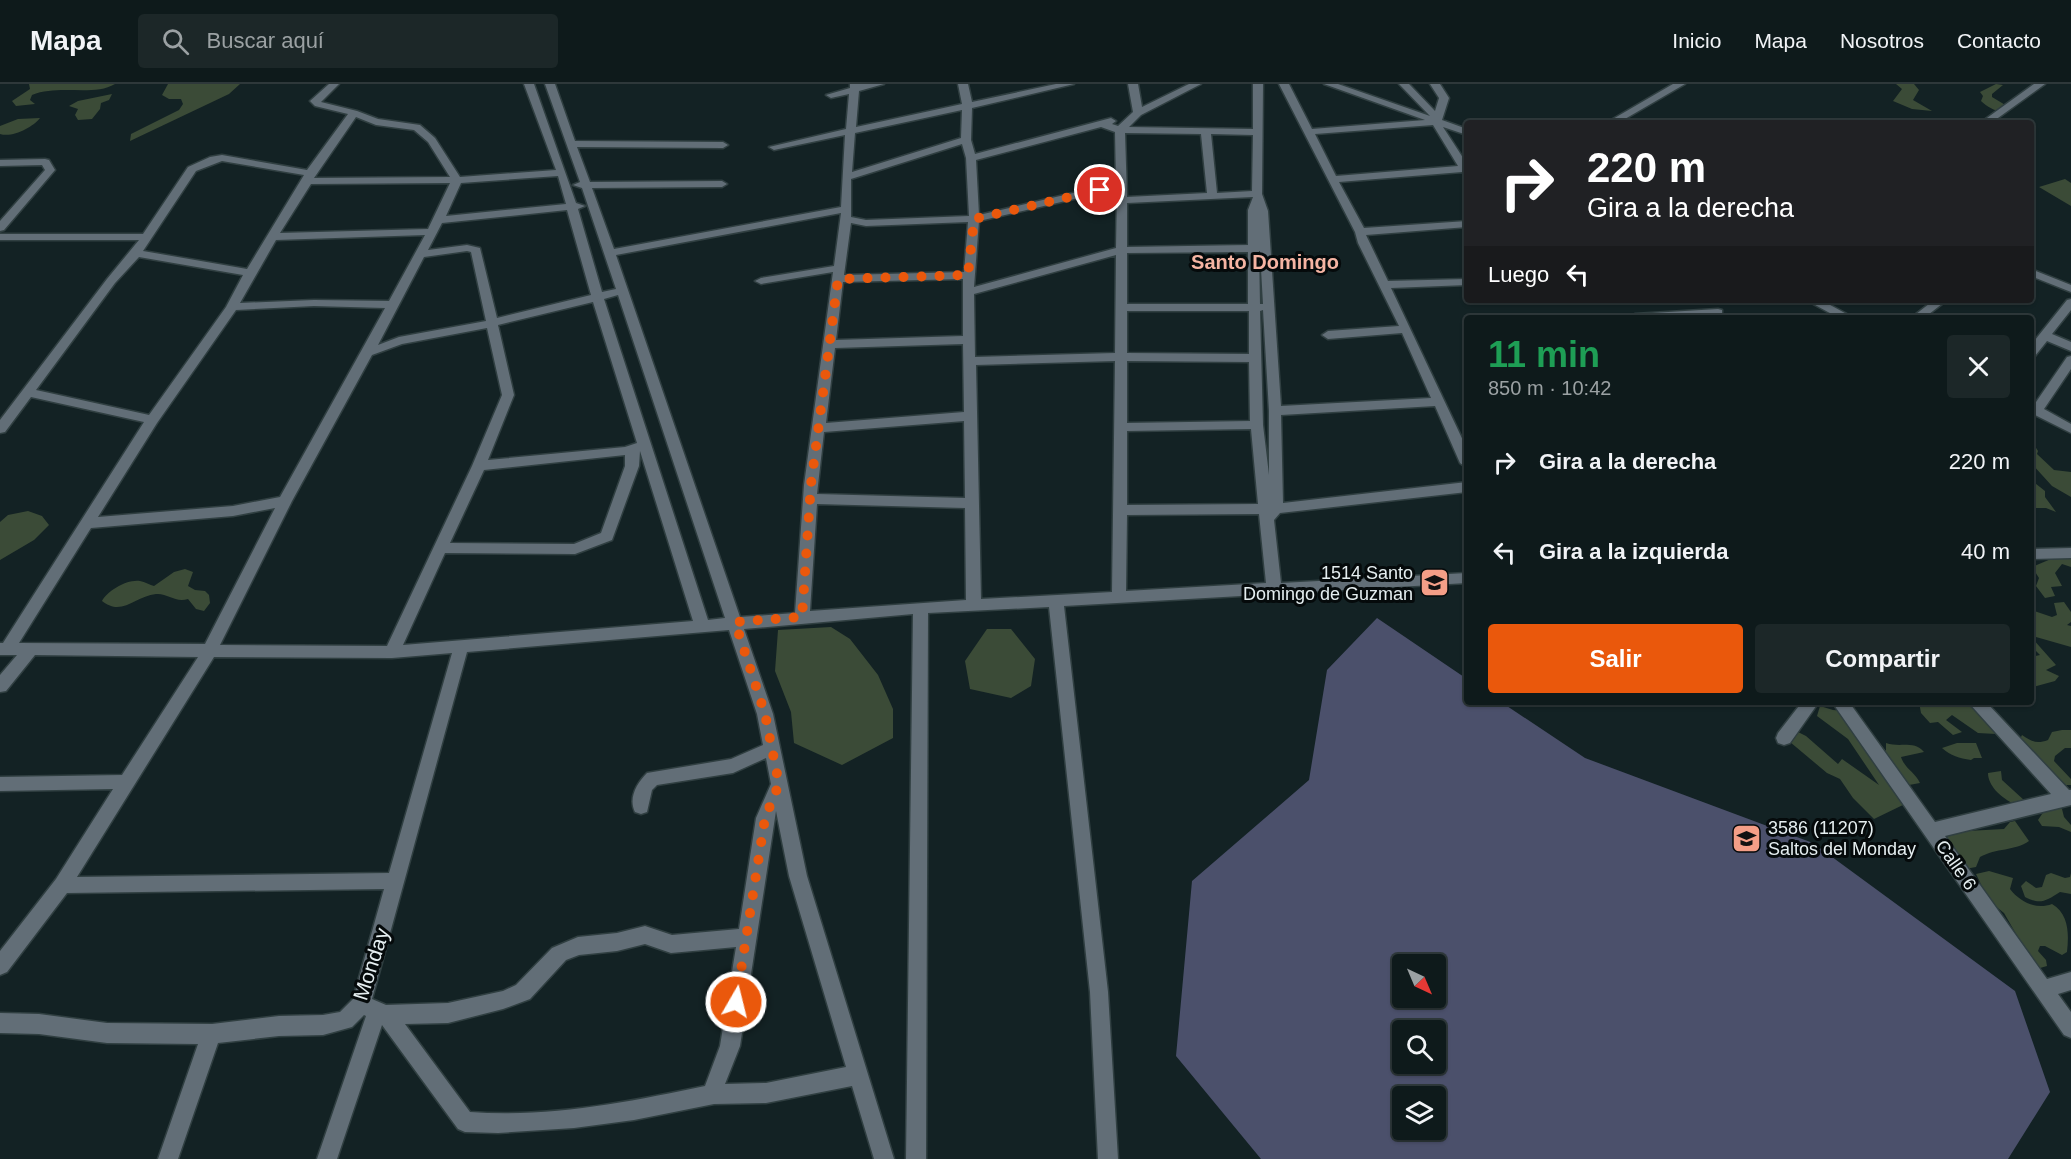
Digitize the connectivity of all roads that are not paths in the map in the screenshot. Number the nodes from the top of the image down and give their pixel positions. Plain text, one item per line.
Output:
1 (334, 84) edge
2 (529, 84) edge
3 (550, 84) edge
4 (879, 84) edge
5 (963, 84) edge
6 (1069, 84) edge
7 (1133, 84) edge
8 (1196, 84) edge
9 (1258, 84) edge
10 (1284, 84) edge
11 (1329, 84) edge
12 (1404, 84) edge
13 (1435, 84) edge
14 (1680, 84) edge
15 (2040, 84) edge
16 (855, 87) edge
17 (831, 95) dead end
18 (965, 107) junction
19 (354, 113) junction
20 (1135, 115) junction
21 (1437, 120) junction
22 (1616, 120) edge
23 (1989, 120) edge
24 (1103, 124) junction
25 (852, 130) junction
26 (1120, 130) junction
27 (1464, 131) edge
28 (1206, 132) junction
29 (1258, 132) junction
30 (1309, 132) junction
31 (966, 140) junction
32 (572, 144) junction
33 (723, 145) dead end
34 (774, 147) dead end
35 (972, 158) junction
36 (0, 164) edge
37 (1464, 167) edge
38 (1464, 171) edge
39 (309, 177) junction
40 (846, 177) junction
41 (563, 179) junction
42 (1332, 179) junction
43 (457, 180) junction
44 (722, 184) dead end
45 (585, 185) junction
46 (1121, 185) junction
47 (1212, 196) junction
48 (1258, 196) junction
49 (1122, 200) junction
50 (592, 205) junction
51 (571, 207) junction
52 (846, 214) junction
53 (974, 219) junction
54 (440, 220) junction
55 (1464, 224) edge
56 (0, 228) edge
57 (431, 232) junction
58 (1360, 232) junction
59 (0, 237) edge
60 (145, 237) junction
61 (272, 237) junction
62 (1259, 248) junction
63 (1121, 250) junction
64 (136, 252) junction
65 (420, 254) junction
66 (610, 254) junction
67 (250, 273) junction
68 (2034, 273) edge
69 (839, 274) junction
70 (968, 275) junction
71 (761, 281) dead end
72 (1464, 282) edge
73 (1383, 285) junction
74 (2071, 289) edge
75 (622, 291) junction
76 (968, 292) junction
77 (598, 298) junction
78 (2071, 302) edge
79 (1709, 303) edge
80 (1818, 303) edge
81 (1937, 303) edge
82 (392, 305) junction
83 (1261, 307) junction
84 (232, 308) junction
85 (1121, 308) junction
86 (1719, 315) edge
87 (1842, 315) edge
88 (1921, 315) edge
89 (384, 323) junction
90 (492, 323) junction
91 (1406, 329) junction
92 (2045, 335) junction
93 (1328, 336) dead end
94 (969, 340) junction
95 (399, 341) junction
96 (830, 344) junction
97 (2071, 347) edge
98 (2034, 349) edge
99 (367, 353) junction
100 (1121, 357) junction
101 (1255, 358) junction
102 (969, 360) junction
103 (2071, 360) edge
104 (28, 392) junction
105 (1440, 402) junction
106 (2034, 410) edge
107 (1275, 411) junction
108 (970, 416) junction
109 (152, 420) junction
110 (1257, 425) junction
111 (1120, 427) junction
112 (818, 428) junction
113 (0, 429) edge
114 (2071, 429) edge
115 (638, 448) junction
116 (1464, 456) edge
117 (479, 466) junction
118 (1464, 487) edge
119 (811, 499) junction
120 (285, 501) junction
121 (972, 504) junction
122 (1121, 510) junction
123 (1269, 511) junction
124 (88, 523) junction
125 (441, 548) junction
126 (2071, 553) edge
127 (2034, 554) edge
128 (1464, 578) edge
129 (1274, 589) junction
130 (1119, 598) junction
131 (1056, 601) junction
132 (974, 606) junction
133 (921, 609) junction
134 (802, 617) junction
135 (735, 622) junction
136 (702, 626) junction
137 (461, 647) junction
138 (4, 649) edge
139 (32, 649) junction
140 (210, 650) junction
141 (392, 652) junction
142 (0, 686) edge
143 (1809, 705) edge
144 (1842, 705) edge
145 (1979, 705) edge
146 (1784, 738) dead end
147 (772, 748) junction
148 (125, 782) junction
149 (0, 784) edge
150 (779, 784) junction
151 (2068, 798) edge
152 (641, 807) dead end
153 (1932, 831) junction
154 (397, 881) junction
155 (62, 885) junction
156 (746, 937) junction
157 (0, 966) edge
158 (2071, 981) edge
159 (2044, 988) junction
160 (375, 1010) junction
161 (0, 1023) edge
162 (2071, 1028) edge
163 (212, 1034) junction
164 (858, 1075) junction
165 (714, 1094) junction
166 (168, 1159) edge
167 (327, 1159) edge
168 (884, 1159) edge
169 (916, 1159) edge
170 (1108, 1159) edge

1 - 19 street
2 - 41 street
3 - 32 street
4 - 16 street
5 - 18 street
6 - 18 street
7 - 20 street
8 - 20 street
9 - 29 street
10 - 30 street
11 - 21 street
12 - 21 street
13 - 21 street
14 - 22 street
15 - 23 street
16 - 17 street
16 - 25 street
18 - 25 street
18 - 31 street
19 - 39 street
19 - 43 street
20 - 24 street
20 - 26 street
21 - 27 street
21 - 30 street
21 - 37 street
24 - 26 street
24 - 35 street
25 - 34 street
25 - 40 street
26 - 28 street
26 - 46 street
28 - 29 street
28 - 47 street
29 - 48 street
30 - 42 street
31 - 35 street
31 - 40 street
32 - 33 street
32 - 45 street
35 - 53 street
36 - 56 street
38 - 42 street
39 - 43 street
39 - 60 street
39 - 61 street
40 - 52 street
41 - 43 street
41 - 45 street
41 - 51 street
42 - 58 street
43 - 54 street
44 - 45 street
45 - 50 street
46 - 49 street
46 - 53 street
47 - 48 street
47 - 49 street
48 - 62 street
49 - 63 street
50 - 51 street
50 - 66 street
51 - 54 street
51 - 77 street
52 - 53 street
52 - 66 street
52 - 69 street
53 - 70 street
54 - 57 street
55 - 58 street
57 - 61 street
57 - 65 street
58 - 73 street
59 - 60 street
60 - 64 street
61 - 67 street
62 - 63 street
62 - 83 street
63 - 76 street
63 - 85 street
64 - 67 street
64 - 104 street
65 - 82 street
65 - 90 street
66 - 75 street
67 - 84 street
68 - 74 street
69 - 70 street
69 - 71 street
69 - 96 street
70 - 76 street
72 - 73 street
73 - 91 street
75 - 77 street
75 - 135 street
76 - 94 street
77 - 90 street
77 - 115 street
78 - 92 street
79 - 86 street
80 - 87 street
81 - 88 street
82 - 84 street
82 - 89 street
83 - 85 street
83 - 101 street
83 - 107 street
84 - 109 street
85 - 100 street
89 - 95 street
89 - 99 street
90 - 95 street
90 - 117 street
91 - 93 street
91 - 105 street
92 - 97 street
92 - 98 street
94 - 96 street
94 - 102 street
95 - 99 street
96 - 112 street
99 - 120 street
100 - 101 street
100 - 102 street
100 - 111 street
101 - 110 street
102 - 108 street
103 - 106 street
104 - 109 street
104 - 113 street
105 - 107 street
105 - 116 street
106 - 114 street
107 - 123 street
108 - 112 street
108 - 121 street
109 - 124 street
110 - 111 street
110 - 123 street
111 - 122 street
112 - 119 street
115 - 117 street
115 - 125 street
115 - 136 street
117 - 125 street
118 - 123 street
119 - 121 street
119 - 134 street
120 - 124 street
120 - 140 street
121 - 132 street
122 - 123 street
122 - 130 street
123 - 129 street
124 - 138 street
125 - 141 street
126 - 127 street
128 - 129 street
129 - 130 street
130 - 131 street
131 - 132 street
131 - 170 street
132 - 133 street
133 - 134 street
133 - 169 street
134 - 135 street
135 - 136 street
135 - 147 street
136 - 137 street
137 - 141 street
137 - 154 street, Monday
138 - 139 street
139 - 140 street
139 - 142 street
140 - 141 street
140 - 148 street
143 - 146 street
144 - 153 street, Calle 6
145 - 151 street
147 - 150 street
147 - 152 street
148 - 149 street
148 - 155 street
150 - 156 street
150 - 164 street
151 - 153 street
153 - 159 street, Calle 6
154 - 155 street
154 - 160 street, Monday
155 - 157 street
156 - 160 street
156 - 165 street
158 - 159 street
159 - 162 street, Calle 6
160 - 163 street, Monday
160 - 165 street
160 - 167 street
161 - 163 street, Monday
163 - 166 street
164 - 165 street
164 - 168 street

